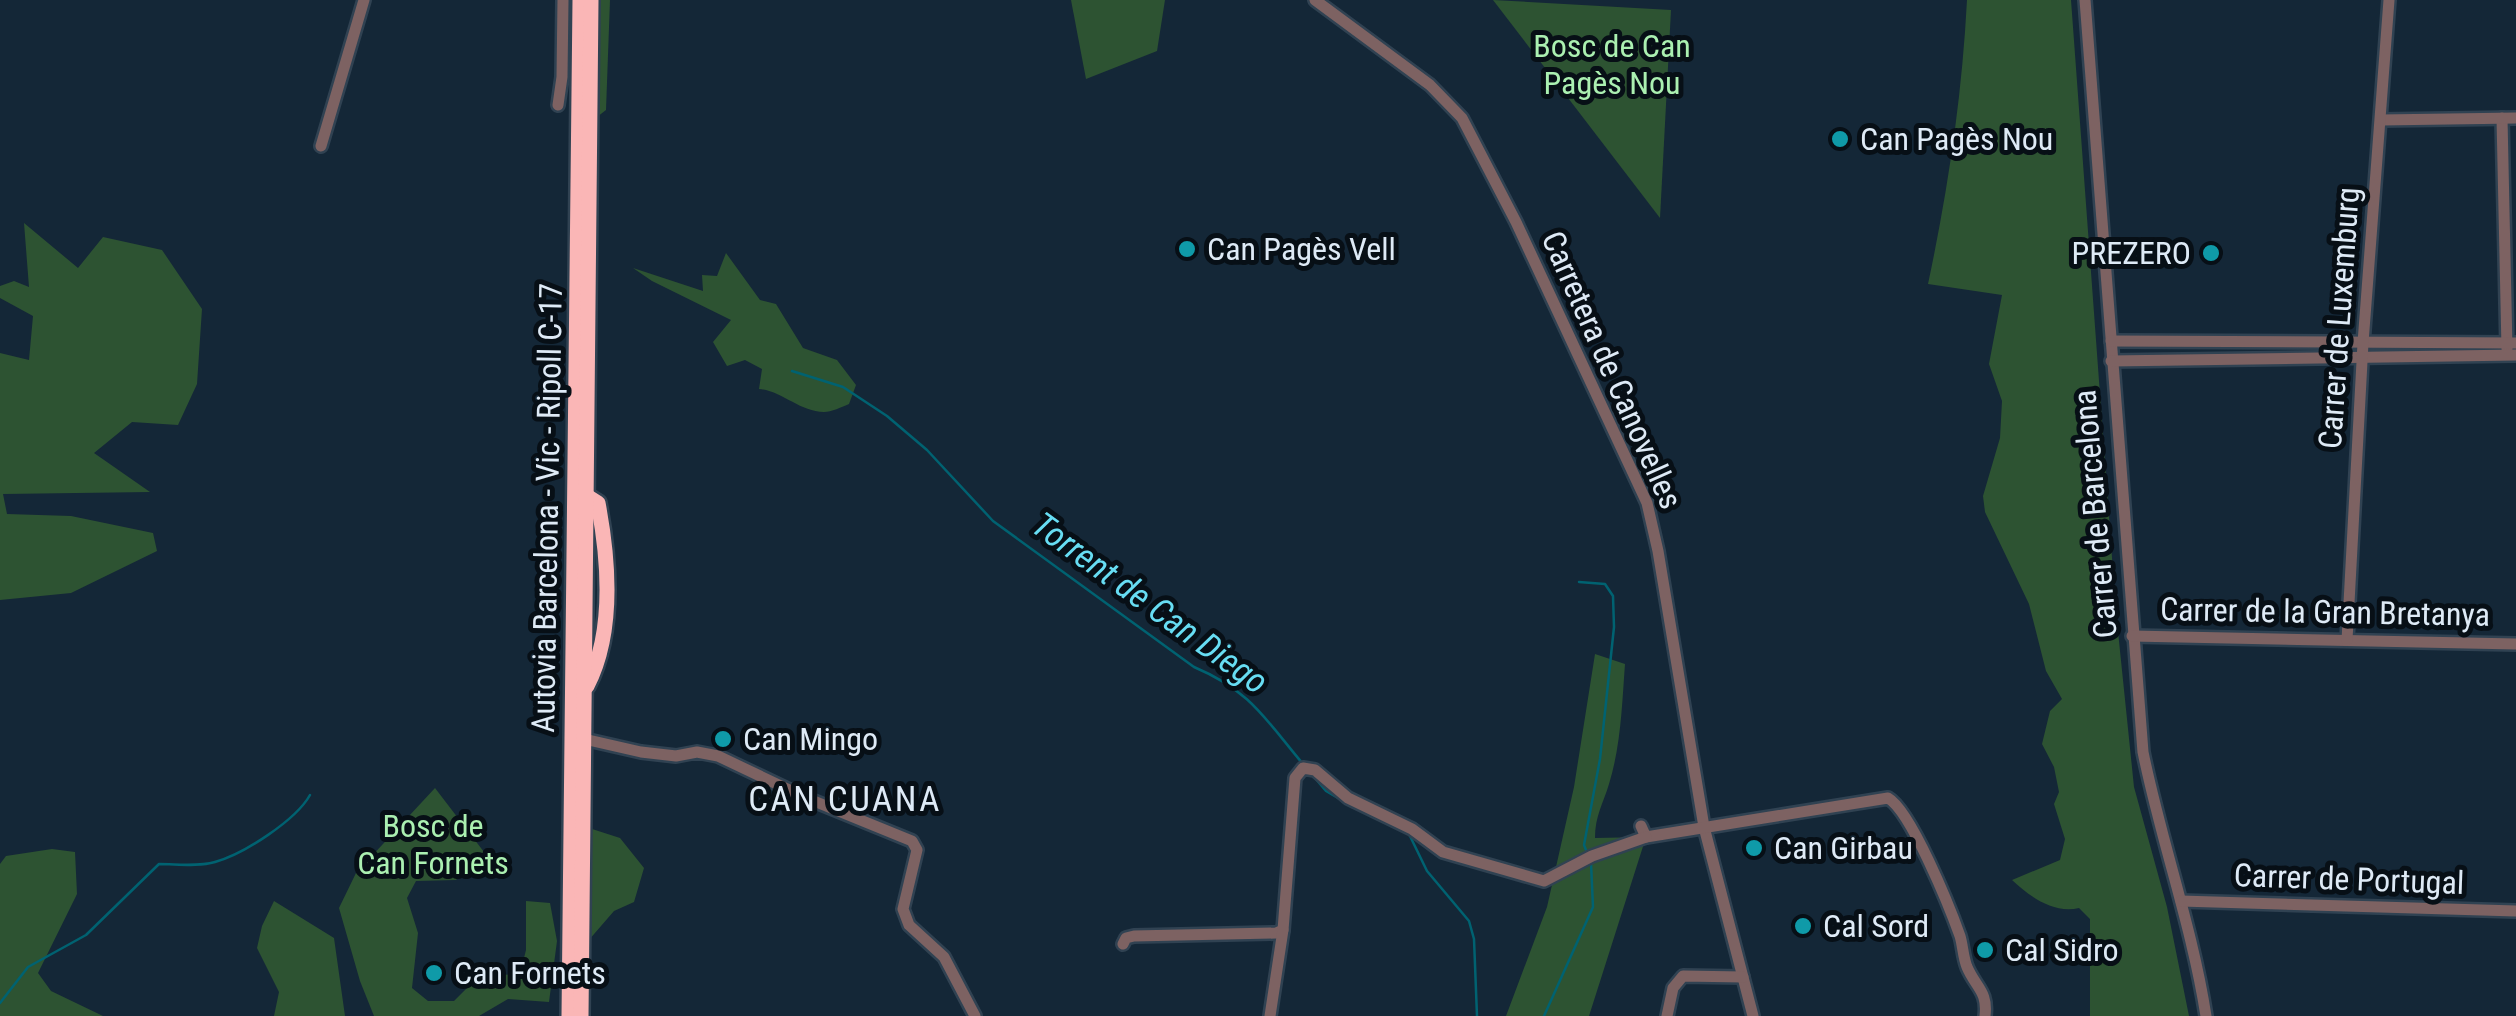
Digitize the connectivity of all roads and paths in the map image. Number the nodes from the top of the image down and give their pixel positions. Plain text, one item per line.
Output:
1 (364, 0) edge
2 (562, 0) edge
3 (580, 0) edge
4 (592, 0) edge
5 (1316, 0) edge
6 (2086, 0) edge
7 (2390, 0) edge
8 (558, 105) dead end
9 (2502, 118) junction
10 (2516, 118) edge
11 (2381, 120) junction
12 (322, 146) dead end
13 (2111, 341) junction
14 (2511, 349) edge
15 (2363, 350) junction
16 (2111, 361) junction
17 (2132, 636) junction
18 (2347, 640) junction
19 (2516, 644) edge
20 (584, 739) junction
21 (1704, 828) junction
22 (2181, 901) junction
23 (2516, 911) edge
24 (1283, 930) junction
25 (1124, 944) dead end
26 (1743, 976) junction
27 (569, 1016) edge
28 (581, 1016) edge
29 (975, 1016) edge
30 (1270, 1016) edge
31 (1667, 1016) edge
32 (1753, 1016) edge
33 (1986, 1016) edge
34 (2206, 1016) edge

1 - 12 street
2 - 8 street
3 - 27 highway, Autovia Barcelona - Vic - Ripoll C-17
4 - 20 highway, Autovia Barcelona - Vic - Ripoll C-17
5 - 21 street, Carretera de Canovelles
6 - 13 street, Carrer de Barcelona
7 - 11 street, Carrer de Luxemburg
9 - 10 street
9 - 11 street
9 - 14 street
11 - 15 street, Carrer de Luxemburg
13 - 15 street
13 - 16 street, Carrer de Barcelona
14 - 15 street
15 - 16 street
15 - 18 street, Carrer de Luxemburg
16 - 17 street, Carrer de Barcelona
17 - 18 street, Carrer de la Gran Bretanya
17 - 22 street, Carrer de Barcelona
18 - 19 street, Carrer de la Gran Bretanya
20 - 28 highway, Autovia Barcelona - Vic - Ripoll C-17
20 - 29 street
21 - 24 street
21 - 26 street, Carretera de Canovelles
21 - 33 street
22 - 23 street, Carrer de Portugal
22 - 34 street, Carrer de Barcelona
24 - 25 street
24 - 30 street
26 - 31 street
26 - 32 street, Carretera de Canovelles

